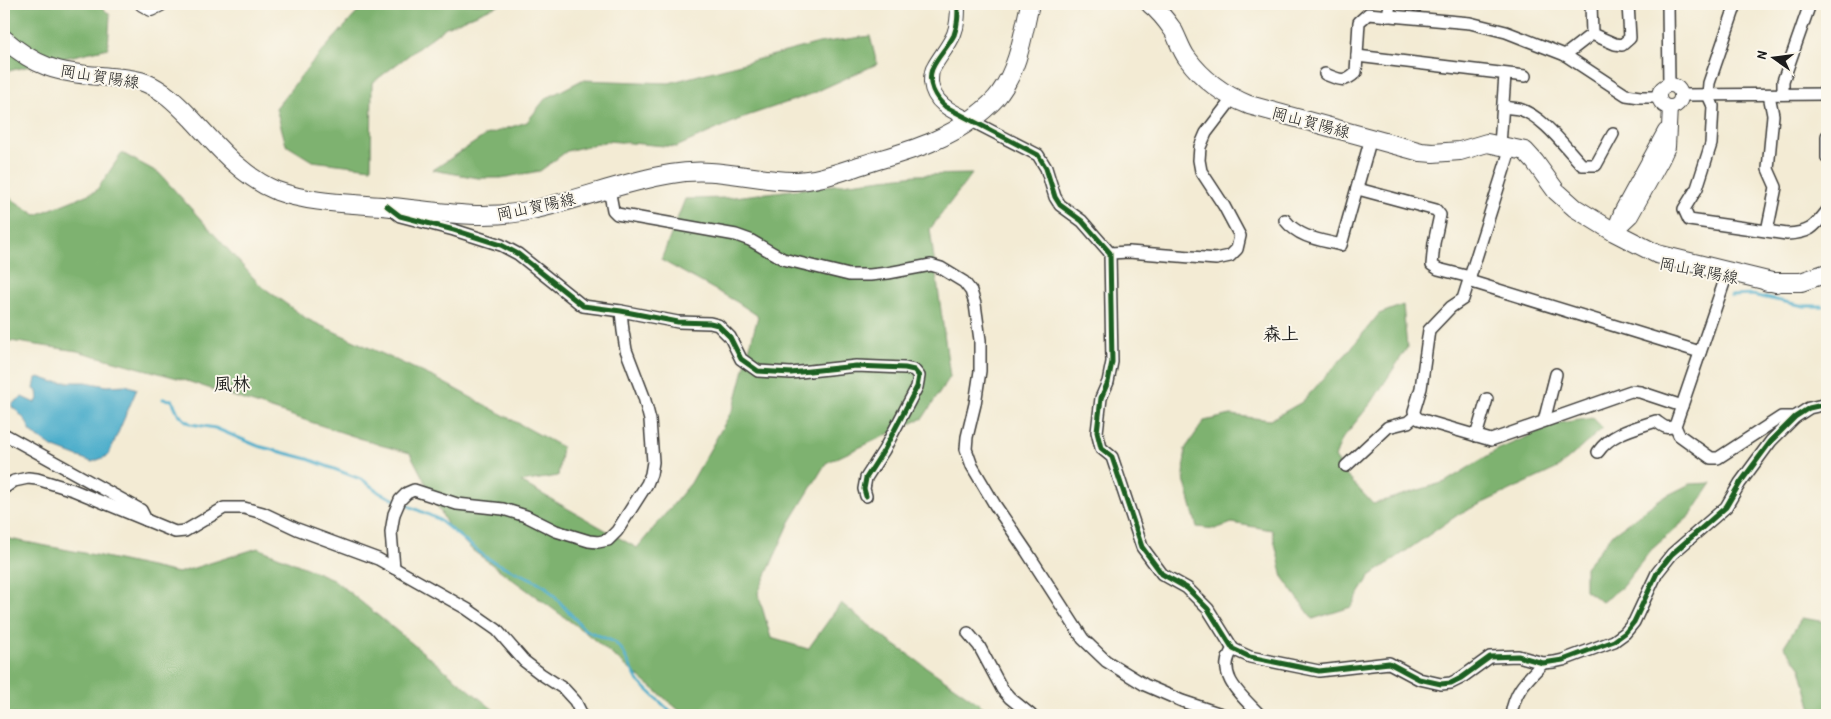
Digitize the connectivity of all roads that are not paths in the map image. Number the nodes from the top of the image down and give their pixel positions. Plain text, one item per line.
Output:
1 (142, 4) edge
2 (161, 4) edge
3 (958, 4) edge
4 (1030, 4) edge
5 (1150, 4) edge
6 (1390, 4) edge
7 (1591, 4) edge
8 (1628, 4) edge
9 (1668, 4) edge
10 (1736, 4) edge
11 (1810, 4) edge
12 (1388, 16) junction
13 (1592, 34) junction
14 (4, 39) edge
15 (1356, 56) junction
16 (1565, 56) junction
17 (1325, 74) dead end
18 (1505, 75) junction
19 (1524, 76) dead end
20 (1669, 84) junction
21 (1783, 94) junction
22 (1827, 94) edge
23 (1769, 95) junction
24 (1681, 96) junction
25 (1708, 96) junction
26 (1658, 97) junction
27 (1232, 99) junction
28 (1670, 107) junction
29 (1503, 108) junction
30 (970, 120) junction
31 (1614, 134) dead end
32 (1827, 136) edge
33 (1371, 138) junction
34 (1509, 147) junction
35 (1827, 158) edge
36 (1358, 188) junction
37 (609, 189) junction
38 (387, 206) junction
39 (1827, 211) edge
40 (1285, 220) dead end
41 (1767, 231) junction
42 (1612, 235) junction
43 (1110, 253) junction
44 (1827, 273) edge
45 (1727, 274) junction
46 (1469, 279) junction
47 (621, 311) junction
48 (1700, 352) junction
49 (1556, 374) dead end
50 (1487, 399) dead end
51 (1827, 404) edge
52 (1682, 406) junction
53 (1415, 416) junction
54 (1795, 417) junction
55 (1544, 421) junction
56 (1675, 426) junction
57 (4, 434) edge
58 (1476, 436) junction
59 (1598, 452) dead end
60 (1346, 466) dead end
61 (4, 488) edge
62 (866, 496) dead end
63 (146, 520) junction
64 (394, 568) junction
65 (968, 633) dead end
66 (1233, 649) junction
67 (1543, 663) junction
68 (582, 715) edge
69 (1031, 715) edge
70 (1224, 715) edge
71 (1260, 715) edge
72 (1512, 715) edge

1 - 2 street
3 - 30 street
4 - 30 main road, 岡山賀陽線
5 - 27 main road, 岡山賀陽線
6 - 12 street
7 - 13 street
8 - 13 street
9 - 20 street
10 - 25 street
11 - 21 street
12 - 15 street
12 - 16 street
13 - 16 street
14 - 38 main road, 岡山賀陽線
15 - 17 street
15 - 18 street
16 - 26 street
18 - 19 street
18 - 29 street
20 - 24 street
20 - 26 street
21 - 22 street
21 - 23 street
23 - 25 street
23 - 41 street
24 - 25 street
24 - 28 street
25 - 41 street
26 - 28 street
27 - 33 main road, 岡山賀陽線
27 - 43 street
28 - 42 street
29 - 31 street
29 - 34 street
30 - 37 main road, 岡山賀陽線
30 - 43 street
32 - 35 street
33 - 34 main road, 岡山賀陽線
33 - 36 street
34 - 42 main road, 岡山賀陽線
34 - 46 street
36 - 40 street
36 - 46 street
37 - 38 main road, 岡山賀陽線
37 - 70 street
38 - 47 street
39 - 41 street
42 - 45 main road, 岡山賀陽線
43 - 66 street
44 - 45 main road, 岡山賀陽線
45 - 48 street
46 - 48 street
46 - 53 street
47 - 62 street
47 - 64 street
48 - 52 street
49 - 55 street
50 - 58 street
51 - 54 street
52 - 55 street
52 - 56 street
53 - 58 street
53 - 60 street
54 - 56 street
54 - 67 street
55 - 58 street
56 - 59 street
57 - 63 street
61 - 63 street
63 - 64 street
64 - 68 street
65 - 69 street
66 - 67 street
66 - 71 street
67 - 72 street

